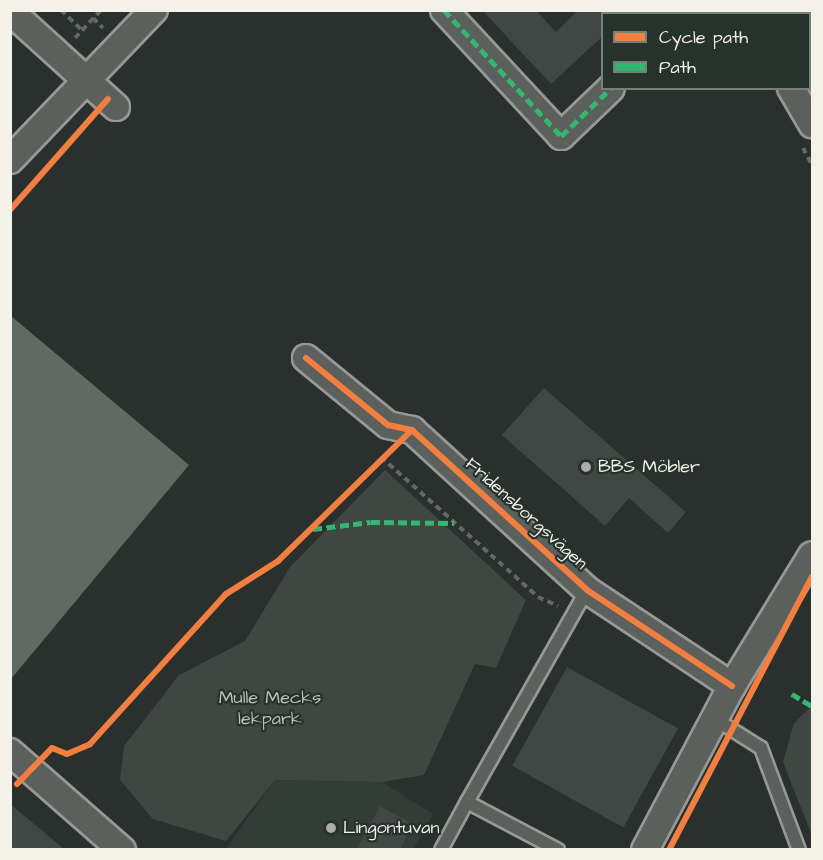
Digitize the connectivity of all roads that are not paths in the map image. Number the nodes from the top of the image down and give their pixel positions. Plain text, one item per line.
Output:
1 (154, 10) edge
2 (444, 10) edge
3 (10, 11) edge
4 (87, 80) junction
5 (609, 90) edge
6 (792, 90) edge
7 (116, 107) dead end
8 (813, 124) edge
9 (10, 160) edge
10 (306, 358) dead end
11 (813, 555) edge
12 (587, 590) junction
13 (732, 686) junction
14 (715, 719) junction
15 (10, 752) edge
16 (467, 802) junction
17 (122, 849) edge
18 (441, 849) edge
19 (558, 849) edge
20 (645, 849) edge
21 (799, 849) edge

1 - 4 street
2 - 5 street
3 - 4 street
4 - 7 street
4 - 9 street
6 - 8 street
10 - 12 street, Fridensborgsvägen
11 - 13 street
12 - 13 street, Fridensborgsvägen
12 - 16 lane
13 - 14 street
14 - 20 street
14 - 21 lane
15 - 17 street
16 - 18 lane
16 - 19 lane

